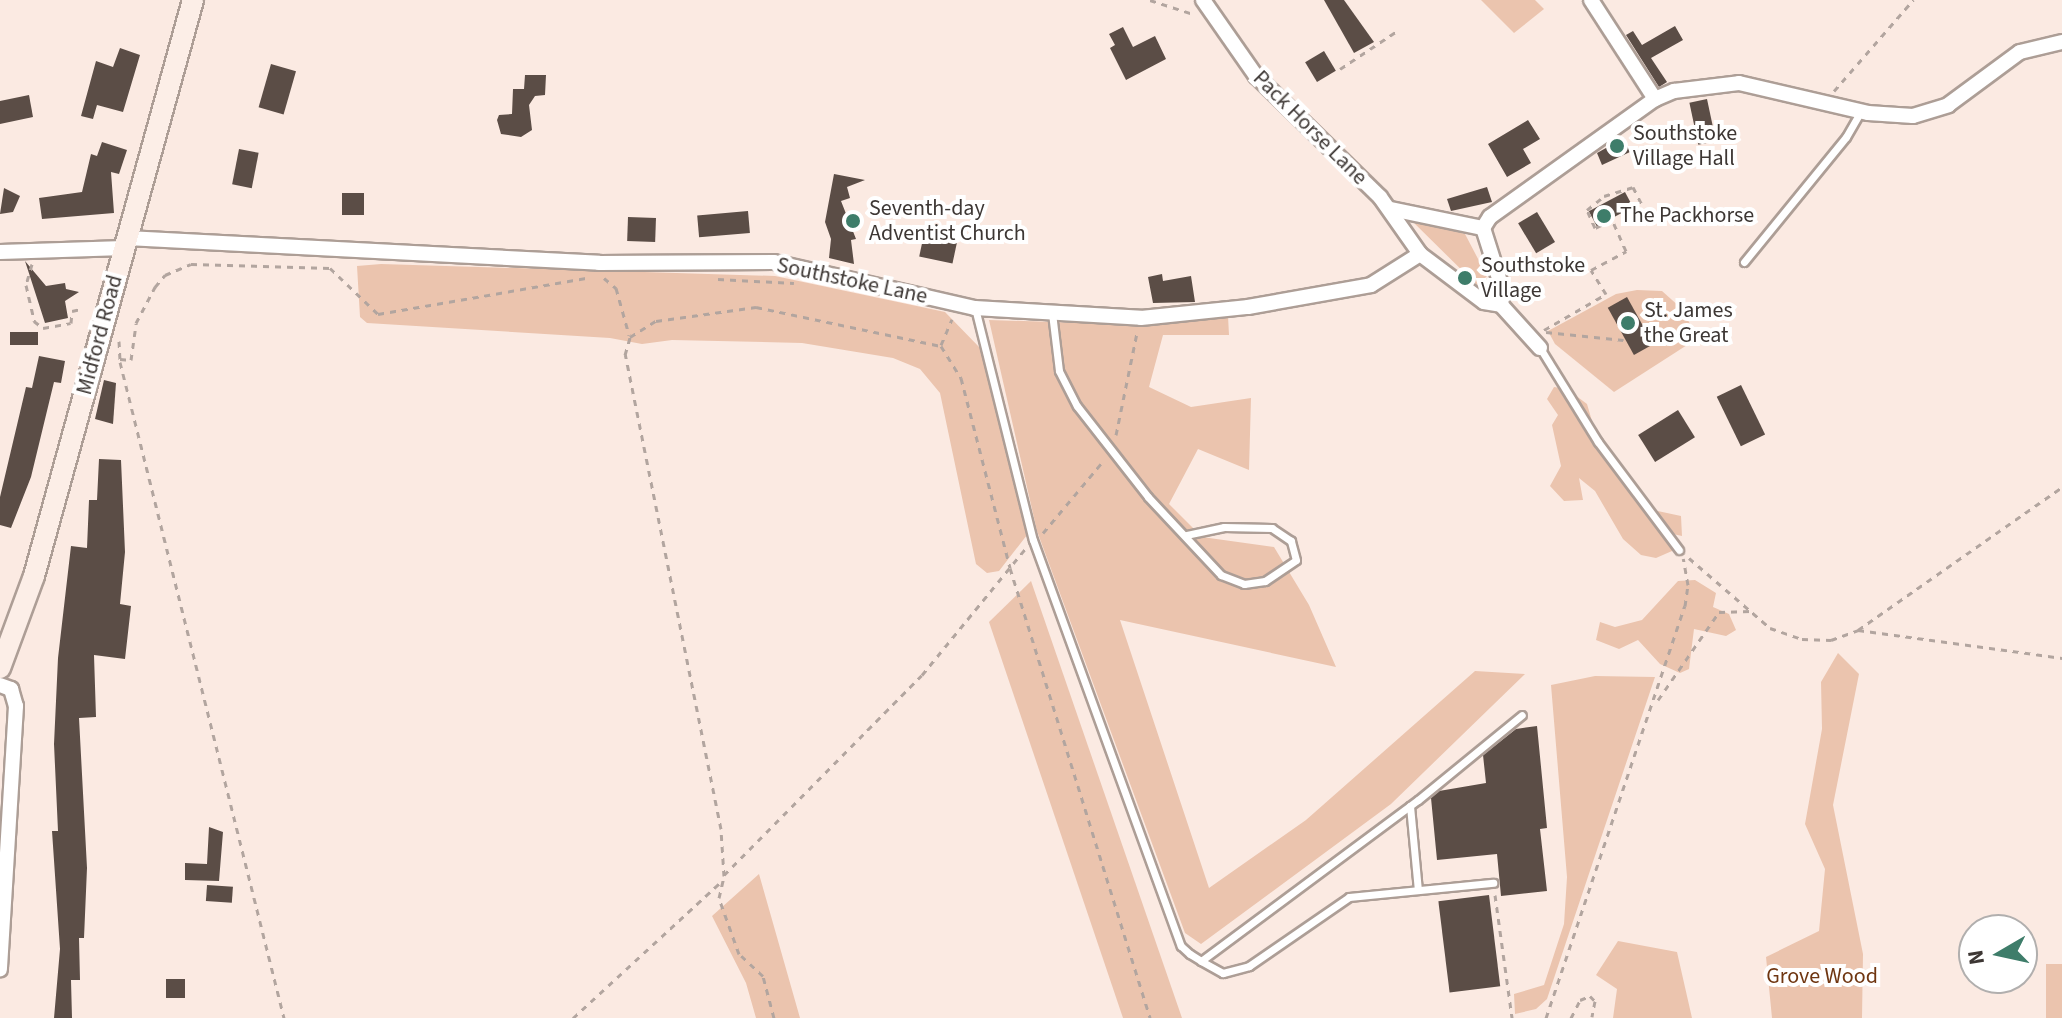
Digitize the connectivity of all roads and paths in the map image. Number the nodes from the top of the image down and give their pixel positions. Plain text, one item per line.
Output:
1 (193, 0) edge
2 (1150, 0) edge
3 (1203, 0) edge
4 (1591, 0) edge
5 (1913, 0) edge
6 (1216, 21) junction
7 (1397, 31) dead end
8 (2062, 42) edge
9 (1340, 69) dead end
10 (1655, 99) junction
11 (1825, 101) junction
12 (1861, 111) junction
13 (1642, 205) dead end
14 (1391, 209) junction
15 (1483, 228) junction
16 (126, 243) junction
17 (0, 252) edge
18 (1420, 254) junction
19 (34, 260) dead end
20 (1744, 262) dead end
21 (601, 269) junction
22 (617, 276) dead end
23 (587, 278) dead end
24 (709, 278) dead end
25 (808, 285) dead end
26 (1501, 305) junction
27 (81, 309) dead end
28 (976, 312) junction
29 (1052, 313) junction
30 (937, 315) dead end
31 (952, 319) junction
32 (1138, 331) dead end
33 (630, 337) junction
34 (1624, 340) dead end
35 (121, 343) dead end
36 (941, 346) junction
37 (1540, 348) joint
38 (120, 359) junction
39 (1110, 452) junction
40 (2062, 487) edge
41 (1187, 535) junction
42 (1033, 540) junction
43 (1679, 550) junction
44 (1010, 568) junction
45 (1751, 611) junction
46 (1858, 630) junction
47 (2062, 658) edge
48 (0, 668) edge
49 (0, 685) edge
50 (1654, 706) junction
51 (1522, 715) dead end
52 (1410, 806) junction
53 (724, 876) junction
54 (1493, 883) joint
55 (1418, 890) junction
56 (1201, 961) junction
57 (0, 970) edge
58 (1548, 1017) edge
59 (1592, 1017) edge
60 (284, 1018) edge
61 (573, 1018) edge
62 (774, 1018) edge
63 (1150, 1018) edge
64 (1512, 1018) edge
65 (1571, 1018) edge

1 - 16 main road, Midford Road
2 - 6 path
3 - 6 street, Pack Horse Lane
4 - 10 street
5 - 11 path
6 - 14 street, Pack Horse Lane
7 - 9 path
8 - 12 street
10 - 11 street
10 - 15 street
11 - 12 street
12 - 20 lane
13 - 34 path
14 - 15 street
14 - 18 street, Pack Horse Lane
15 - 26 street
16 - 17 street, Southstoke Lane
16 - 21 street, Southstoke Lane
16 - 48 main road, Midford Road
18 - 26 street
18 - 29 street, Southstoke Lane
19 - 27 path
21 - 22 path
21 - 28 street, Southstoke Lane
21 - 33 path
23 - 38 path
24 - 25 path
26 - 37 street
28 - 29 street, Southstoke Lane
28 - 31 path
28 - 42 lane
29 - 39 lane
30 - 31 path
31 - 36 path
32 - 39 path
33 - 36 path
33 - 53 path
35 - 38 path
36 - 44 path
37 - 43 lane
38 - 60 path
39 - 41 lane
39 - 42 path
40 - 46 path
41 - 41 lane
42 - 44 path
42 - 56 lane
43 - 45 path
43 - 50 path
44 - 53 path
44 - 63 path
45 - 46 path
45 - 50 path
46 - 47 path
49 - 57 street
50 - 58 path
51 - 52 lane
52 - 55 lane
52 - 56 lane
53 - 61 path
53 - 62 path
54 - 55 lane
54 - 64 path
55 - 56 lane
59 - 65 path

